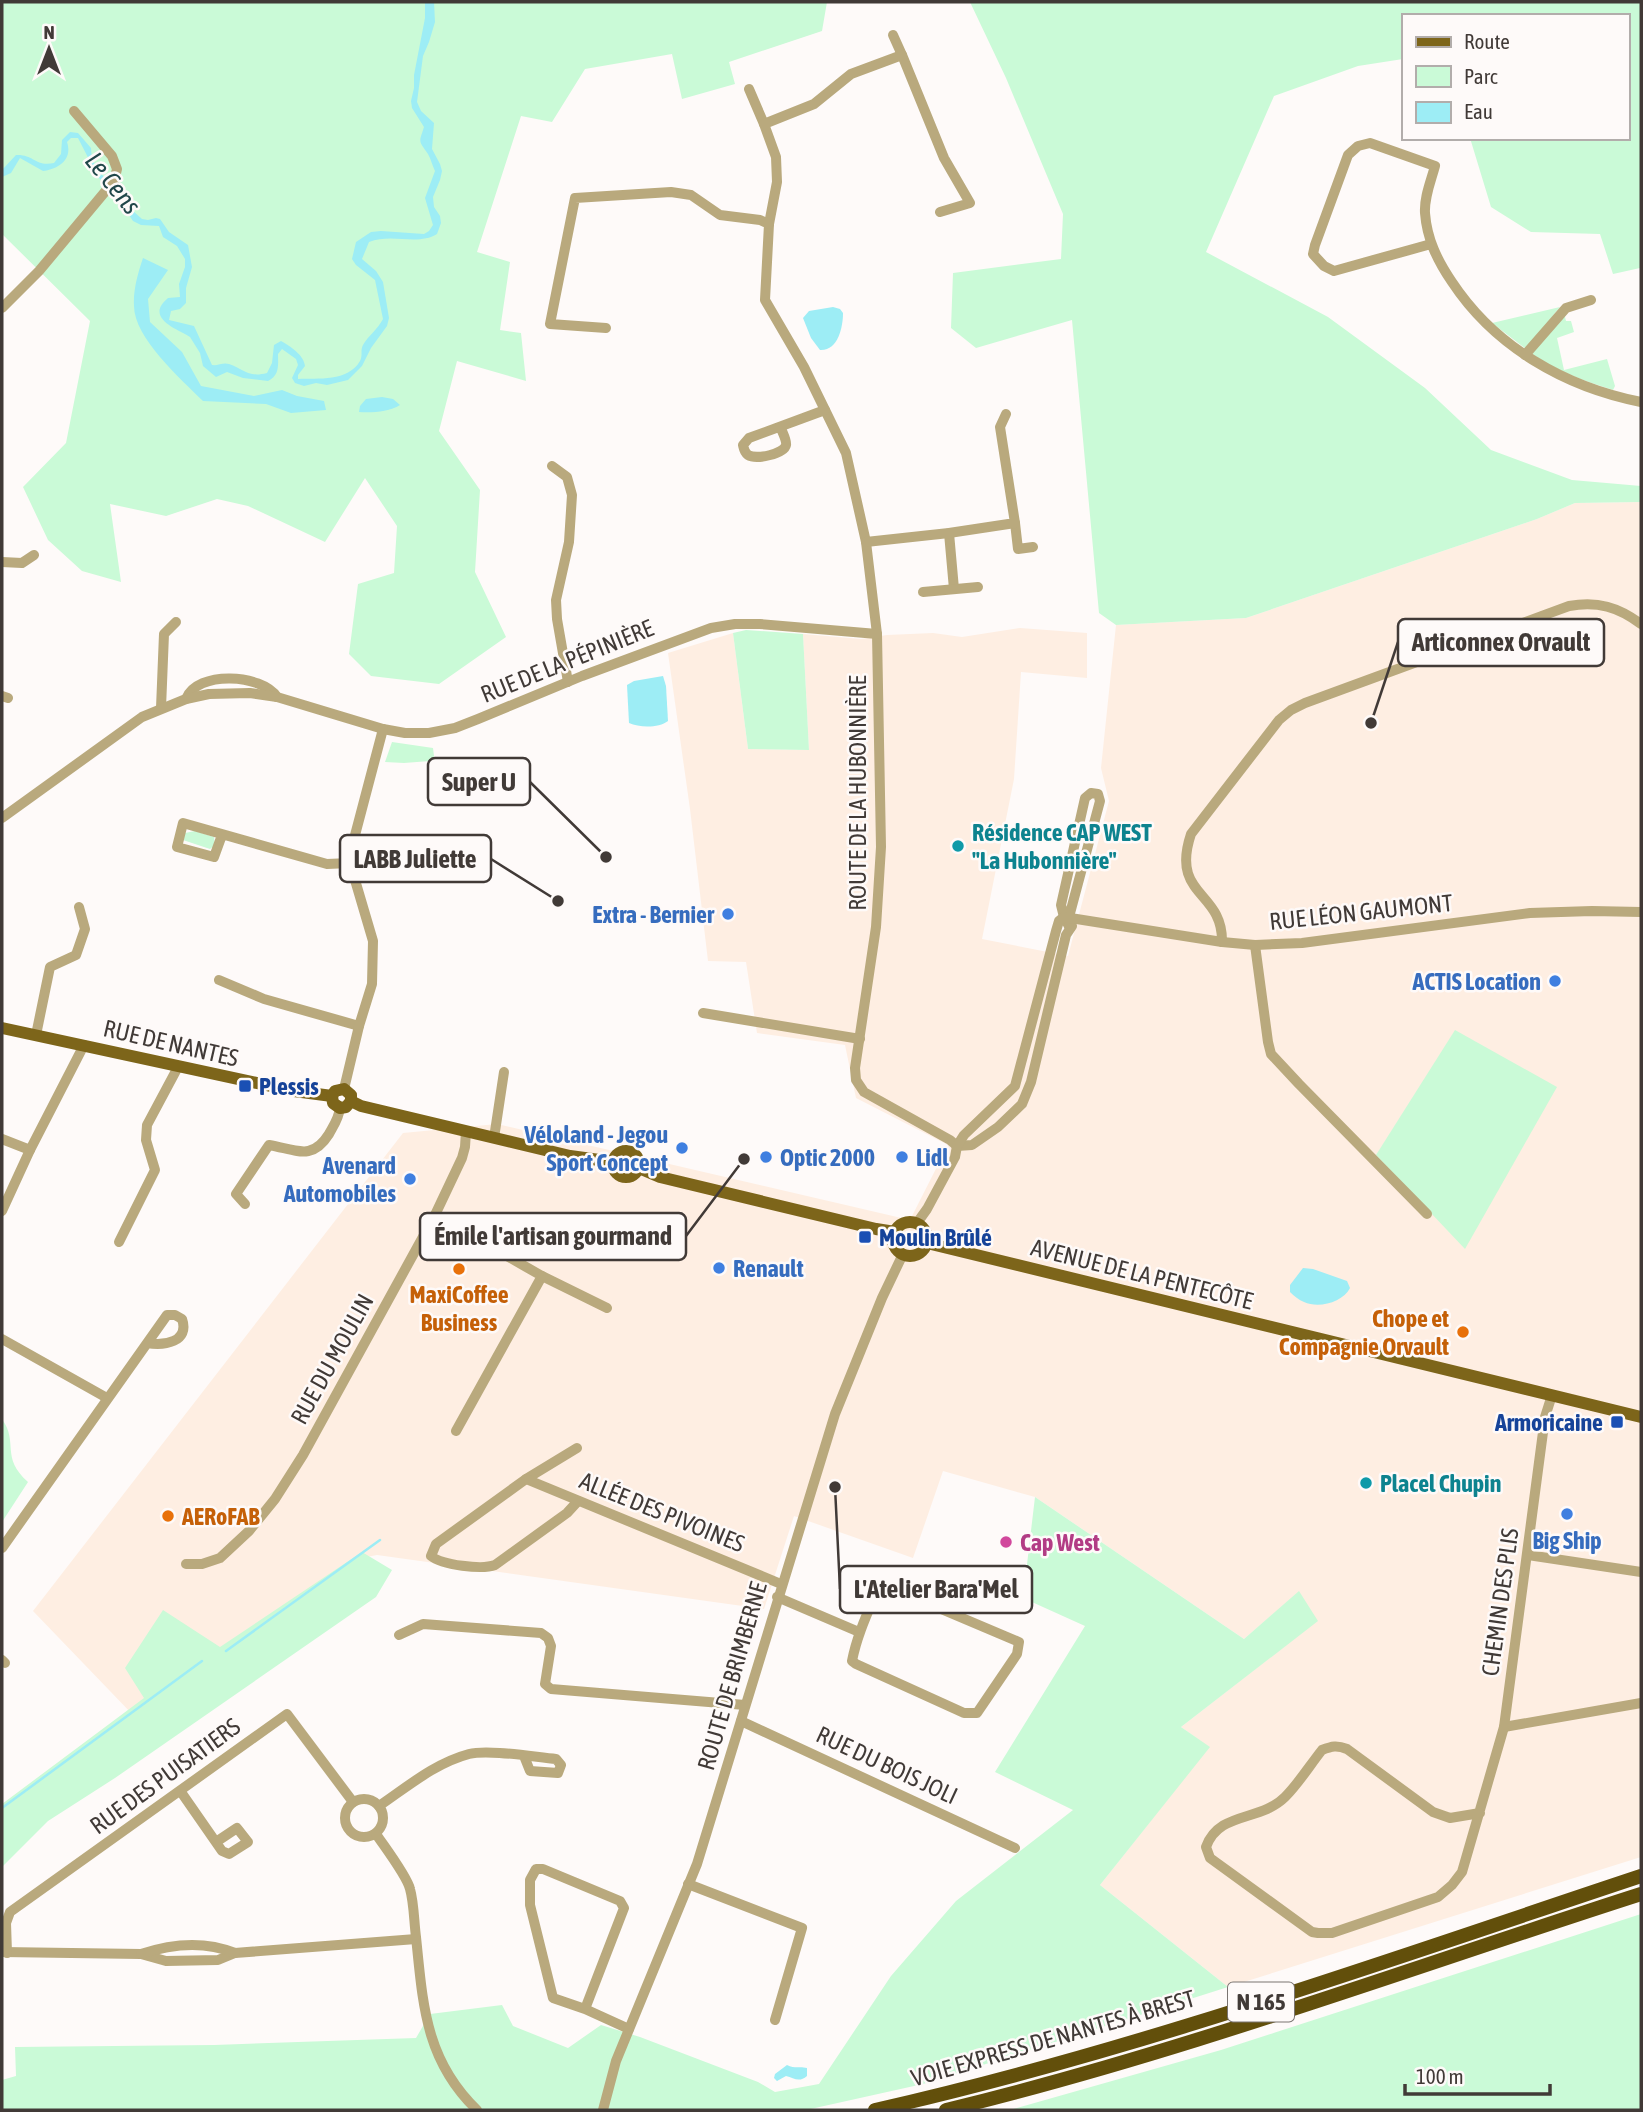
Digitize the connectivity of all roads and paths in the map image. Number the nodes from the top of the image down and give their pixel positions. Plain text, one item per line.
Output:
1 (893, 35) dead end
2 (902, 55) junction
3 (749, 89) dead end
4 (74, 111) dead end
5 (764, 124) junction
6 (940, 212) dead end
7 (769, 224) junction
8 (1431, 244) junction
9 (1591, 300) dead end
10 (2, 308) edge
11 (606, 328) dead end
12 (1525, 355) junction
13 (1641, 402) edge
14 (825, 410) junction
15 (1006, 414) dead end
16 (780, 428) dead end
17 (552, 466) dead end
18 (1015, 523) junction
19 (949, 533) junction
20 (866, 542) junction
21 (1033, 547) dead end
22 (34, 555) dead end
23 (2, 562) edge
24 (978, 587) dead end
25 (954, 589) junction
26 (923, 593) dead end
27 (176, 622) dead end
28 (1641, 624) edge
29 (877, 634) junction
30 (568, 682) junction
31 (161, 708) junction
32 (383, 729) junction
33 (2, 818) edge
34 (222, 835) junction
35 (350, 863) junction
36 (79, 907) dead end
37 (1641, 912) edge
38 (1066, 923) junction
39 (1222, 942) junction
40 (1255, 945) junction
41 (219, 980) dead end
42 (703, 1013) dead end
43 (359, 1026) junction
44 (2, 1028) edge
45 (36, 1035) junction
46 (860, 1039) junction
47 (84, 1045) junction
48 (178, 1067) junction
49 (504, 1072) dead end
50 (344, 1089) junction
51 (332, 1096) junction
52 (346, 1105) junction
53 (992, 1108) junction
54 (1004, 1122) junction
55 (466, 1131) junction
56 (494, 1138) junction
57 (2, 1139) edge
58 (957, 1146) junction
59 (30, 1150) junction
60 (614, 1162) junction
61 (639, 1168) junction
62 (245, 1204) dead end
63 (2, 1211) edge
64 (1427, 1214) dead end
65 (435, 1215) junction
66 (917, 1223) junction
67 (895, 1232) junction
68 (119, 1242) dead end
69 (927, 1243) junction
70 (902, 1254) junction
71 (542, 1276) junction
72 (607, 1308) dead end
73 (2, 1339) edge
74 (147, 1343) dead end
75 (1552, 1395) junction
76 (107, 1398) junction
77 (1641, 1417) edge
78 (456, 1431) dead end
79 (577, 1448) dead end
80 (526, 1479) junction
81 (578, 1501) junction
82 (2, 1548) edge
83 (1528, 1555) junction
84 (186, 1564) dead end
85 (1641, 1572) edge
86 (781, 1584) junction
87 (777, 1597) junction
88 (859, 1632) junction
89 (399, 1635) dead end
90 (1641, 1703) edge
91 (745, 1705) junction
92 (741, 1721) junction
93 (1504, 1727) junction
94 (524, 1756) dead end
95 (181, 1792) junction
96 (353, 1802) junction
97 (379, 1806) junction
98 (1480, 1813) junction
99 (376, 1834) junction
100 (216, 1842) dead end
101 (1015, 1848) dead end
102 (1641, 1876) edge
103 (688, 1884) junction
104 (1641, 1894) edge
105 (416, 1939) junction
106 (4, 1952) edge
107 (585, 2010) junction
108 (775, 2020) dead end
109 (629, 2029) junction
110 (477, 2110) edge
111 (603, 2110) edge
112 (875, 2110) edge
113 (946, 2110) edge

1 - 2 street
2 - 5 street
2 - 6 street
3 - 5 street, ROUTE DE LA HUBONNIÈRE
4 - 10 street
5 - 7 street, ROUTE DE LA HUBONNIÈRE
7 - 11 street
7 - 14 street, ROUTE DE LA HUBONNIÈRE
8 - 8 street
8 - 12 street
9 - 12 street
12 - 13 street
14 - 16 street
14 - 20 street, ROUTE DE LA HUBONNIÈRE
15 - 18 street
17 - 30 street
18 - 19 street
18 - 21 street
19 - 20 street
19 - 25 street
20 - 29 street, ROUTE DE LA HUBONNIÈRE
22 - 23 street
24 - 25 street
25 - 26 street
27 - 31 street
28 - 39 street
29 - 30 street, RUE DE LA PÉPINIÈRE
29 - 46 street, ROUTE DE LA HUBONNIÈRE
30 - 32 street, RUE DE LA PÉPINIÈRE
31 - 32 street, RUE DE LA PÉPINIÈRE
31 - 33 street, RUE DE LA PÉPINIÈRE
32 - 35 street
34 - 34 street
34 - 35 street
35 - 43 street
36 - 45 street
37 - 40 street, RUE LÉON GAUMONT
38 - 38 street
38 - 39 street, RUE LÉON GAUMONT
38 - 53 street
38 - 54 street
39 - 40 street, RUE LÉON GAUMONT
40 - 64 street
41 - 43 street
42 - 46 street
43 - 50 street
44 - 45 main road, RUE DE NANTES
45 - 47 main road, RUE DE NANTES
46 - 58 street, ROUTE DE LA HUBONNIÈRE
47 - 48 main road, RUE DE NANTES
47 - 59 street
48 - 51 main road, RUE DE NANTES
48 - 68 street
49 - 56 street
50 - 51 main road
50 - 52 main road
51 - 52 main road
52 - 55 main road
52 - 62 street
53 - 54 street
53 - 54 street
53 - 58 street
54 - 58 street
55 - 56 main road
55 - 65 street, RUE DU MOULIN
56 - 60 main road
57 - 59 street
58 - 66 street
59 - 63 street
60 - 61 main road
60 - 61 main road
61 - 67 main road
65 - 71 street
65 - 84 street, RUE DU MOULIN
66 - 67 main road
66 - 69 main road
67 - 70 main road
69 - 70 main road
69 - 75 main road, AVENUE DE LA PENTECÔTE
70 - 86 street, ROUTE DE BRIMBERNE
71 - 72 street
71 - 78 street
73 - 76 street
74 - 76 street
75 - 77 main road, AVENUE DE LA PENTECÔTE
75 - 83 street, CHEMIN DES PLIS
76 - 82 street
79 - 80 street
80 - 81 street, ALLÉE DES PIVOINES
80 - 81 street
81 - 86 street, ALLÉE DES PIVOINES
83 - 85 street
83 - 93 street, CHEMIN DES PLIS
86 - 87 street, ROUTE DE BRIMBERNE
87 - 88 street
87 - 91 street, ROUTE DE BRIMBERNE
88 - 88 street
89 - 91 street
90 - 93 street
91 - 92 street, ROUTE DE BRIMBERNE
92 - 101 street, RUE DU BOIS JOLI
92 - 103 street, ROUTE DE BRIMBERNE
93 - 98 street, CHEMIN DES PLIS
94 - 97 street
95 - 96 street, RUE DES PUISATIERS
95 - 100 street
95 - 106 street, RUE DES PUISATIERS
96 - 97 street
96 - 99 street
97 - 99 street
98 - 98 street, CHEMIN DES PLIS
99 - 105 street
102 - 112 highway, VOIE EXPRESS DE NANTES À BREST / N 165
103 - 108 street
103 - 109 street, ROUTE DE BRIMBERNE
104 - 113 highway, VOIE EXPRESS DE NANTES À BREST / N 165
105 - 106 street
105 - 110 street
107 - 107 street
107 - 109 street
109 - 111 street, ROUTE DE BRIMBERNE

